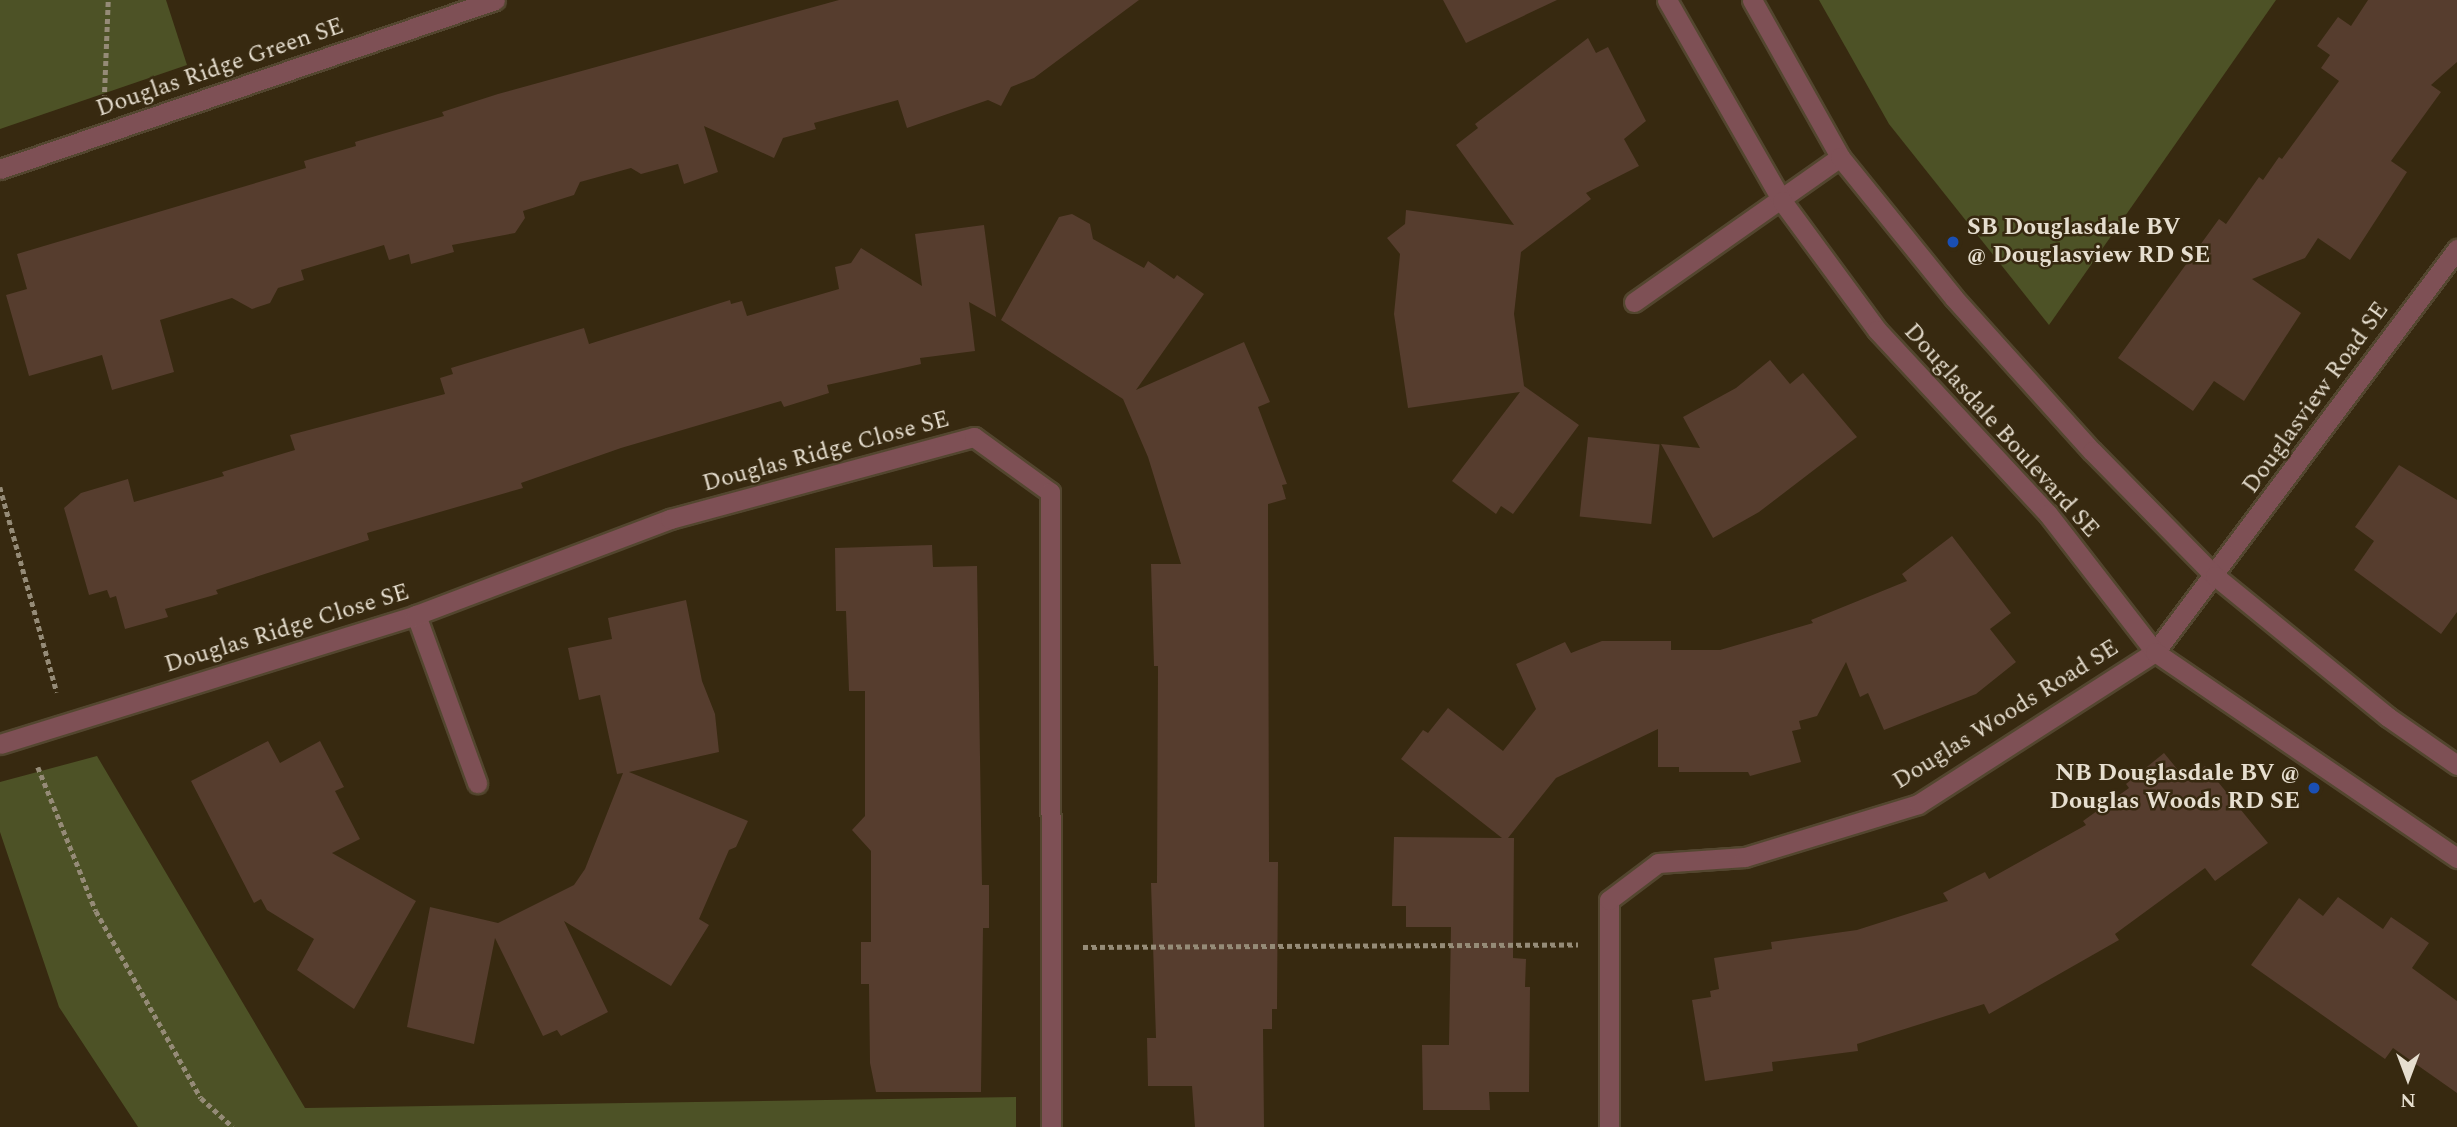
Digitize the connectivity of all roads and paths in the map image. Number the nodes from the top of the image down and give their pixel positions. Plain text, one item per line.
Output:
1 (108, 0) edge
2 (495, 0) edge
3 (1667, 0) edge
4 (1752, 0) edge
5 (467, 4) edge
6 (110, 133) junction
7 (1840, 157) junction
8 (0, 169) edge
9 (1782, 201) junction
10 (2457, 249) edge
11 (1634, 302) dead end
12 (0, 487) edge
13 (2215, 576) junction
14 (416, 615) junction
15 (2155, 652) junction
16 (66, 724) junction
17 (30, 735) junction
18 (0, 744) edge
19 (2457, 765) edge
20 (477, 783) dead end
21 (2457, 858) edge
22 (1609, 944) junction
23 (1050, 947) junction
24 (233, 1127) edge
25 (1051, 1127) edge
26 (1609, 1127) edge

1 - 6 path
2 - 5 street, Douglas Ridge Green SE
3 - 9 street, Douglasdale Boulevard SE
4 - 7 street
5 - 6 street, Douglas Ridge Green SE
6 - 8 street, Douglas Ridge Green SE
7 - 9 street
7 - 13 street
9 - 11 street
9 - 15 street, Douglasdale Boulevard SE
10 - 13 street, Douglasview Road SE
12 - 16 path
13 - 15 street, Douglas Woods Road SE
13 - 19 street
14 - 16 street, Douglas Ridge Close SE
14 - 20 street
14 - 23 street, Douglas Ridge Close SE
15 - 21 street, Douglasdale Boulevard SE
15 - 22 street, Douglas Woods Road SE
16 - 17 street, Douglas Ridge Close SE
17 - 18 street, Douglas Ridge Close SE
17 - 24 path
22 - 23 path
22 - 26 street, Douglas Woods Road SE
23 - 25 street, Douglas Ridge Close SE

